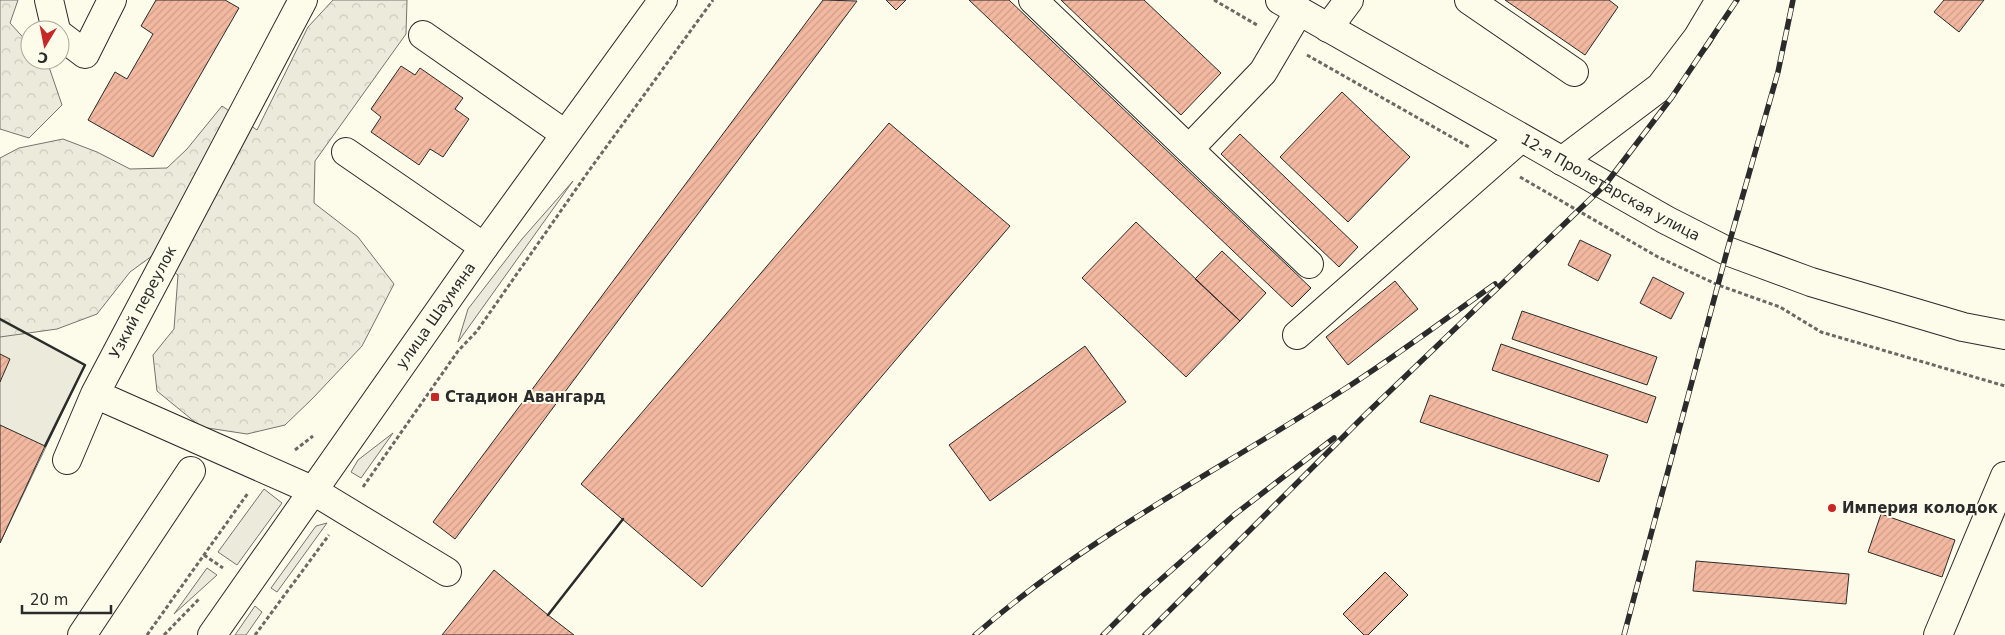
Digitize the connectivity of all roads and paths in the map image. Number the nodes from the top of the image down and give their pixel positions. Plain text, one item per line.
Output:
1 (49, 0) edge
2 (112, 0) edge
3 (303, 0) edge
4 (663, 0) edge
5 (713, 0) edge
6 (1033, 0) edge
7 (1348, 0) edge
8 (1469, 0) edge
9 (1720, 0) edge
10 (1289, 6) edge
11 (54, 20) edge
12 (1328, 28) junction
13 (423, 35) dead end
14 (70, 43) edge
15 (1574, 72) dead end
16 (565, 134) junction
17 (1521, 138) junction
18 (1189, 149) junction
19 (346, 152) dead end
20 (1562, 161) junction
21 (484, 247) junction
22 (1309, 264) dead end
23 (1297, 335) dead end
24 (2005, 335) edge
25 (95, 394) junction
26 (67, 460) dead end
27 (266, 470) junction
28 (191, 471) dead end
29 (2005, 476) edge
30 (312, 490) junction
31 (347, 512) junction
32 (204, 555) junction
33 (229, 571) dead end
34 (446, 572) dead end
35 (201, 597) dead end
36 (82, 635) edge
37 (147, 635) edge
38 (164, 635) edge
39 (212, 635) edge
40 (255, 635) edge
41 (1938, 635) edge

1 - 11 main road
2 - 14 main road
3 - 25 main road, Узкий переулок
4 - 16 main road, улица Шаумяна
5 - 31 path
6 - 18 main road
7 - 12 main road
8 - 15 main road
9 - 20 main road
10 - 12 main road, 12-я Пролетарская улица
10 - 18 main road
12 - 17 main road, 12-я Пролетарская улица
13 - 16 main road
16 - 21 main road, улица Шаумяна
17 - 20 main road, 12-я Пролетарская улица
17 - 23 main road
18 - 22 main road
19 - 21 main road
20 - 24 main road, 12-я Пролетарская улица
21 - 30 main road, улица Шаумяна
25 - 26 main road, Узкий переулок
25 - 27 main road
27 - 30 main road
27 - 32 path
28 - 36 main road
29 - 41 main road
30 - 31 main road
30 - 39 main road, улица Шаумяна
31 - 34 main road
31 - 40 path
32 - 33 path
32 - 37 path
35 - 38 path

